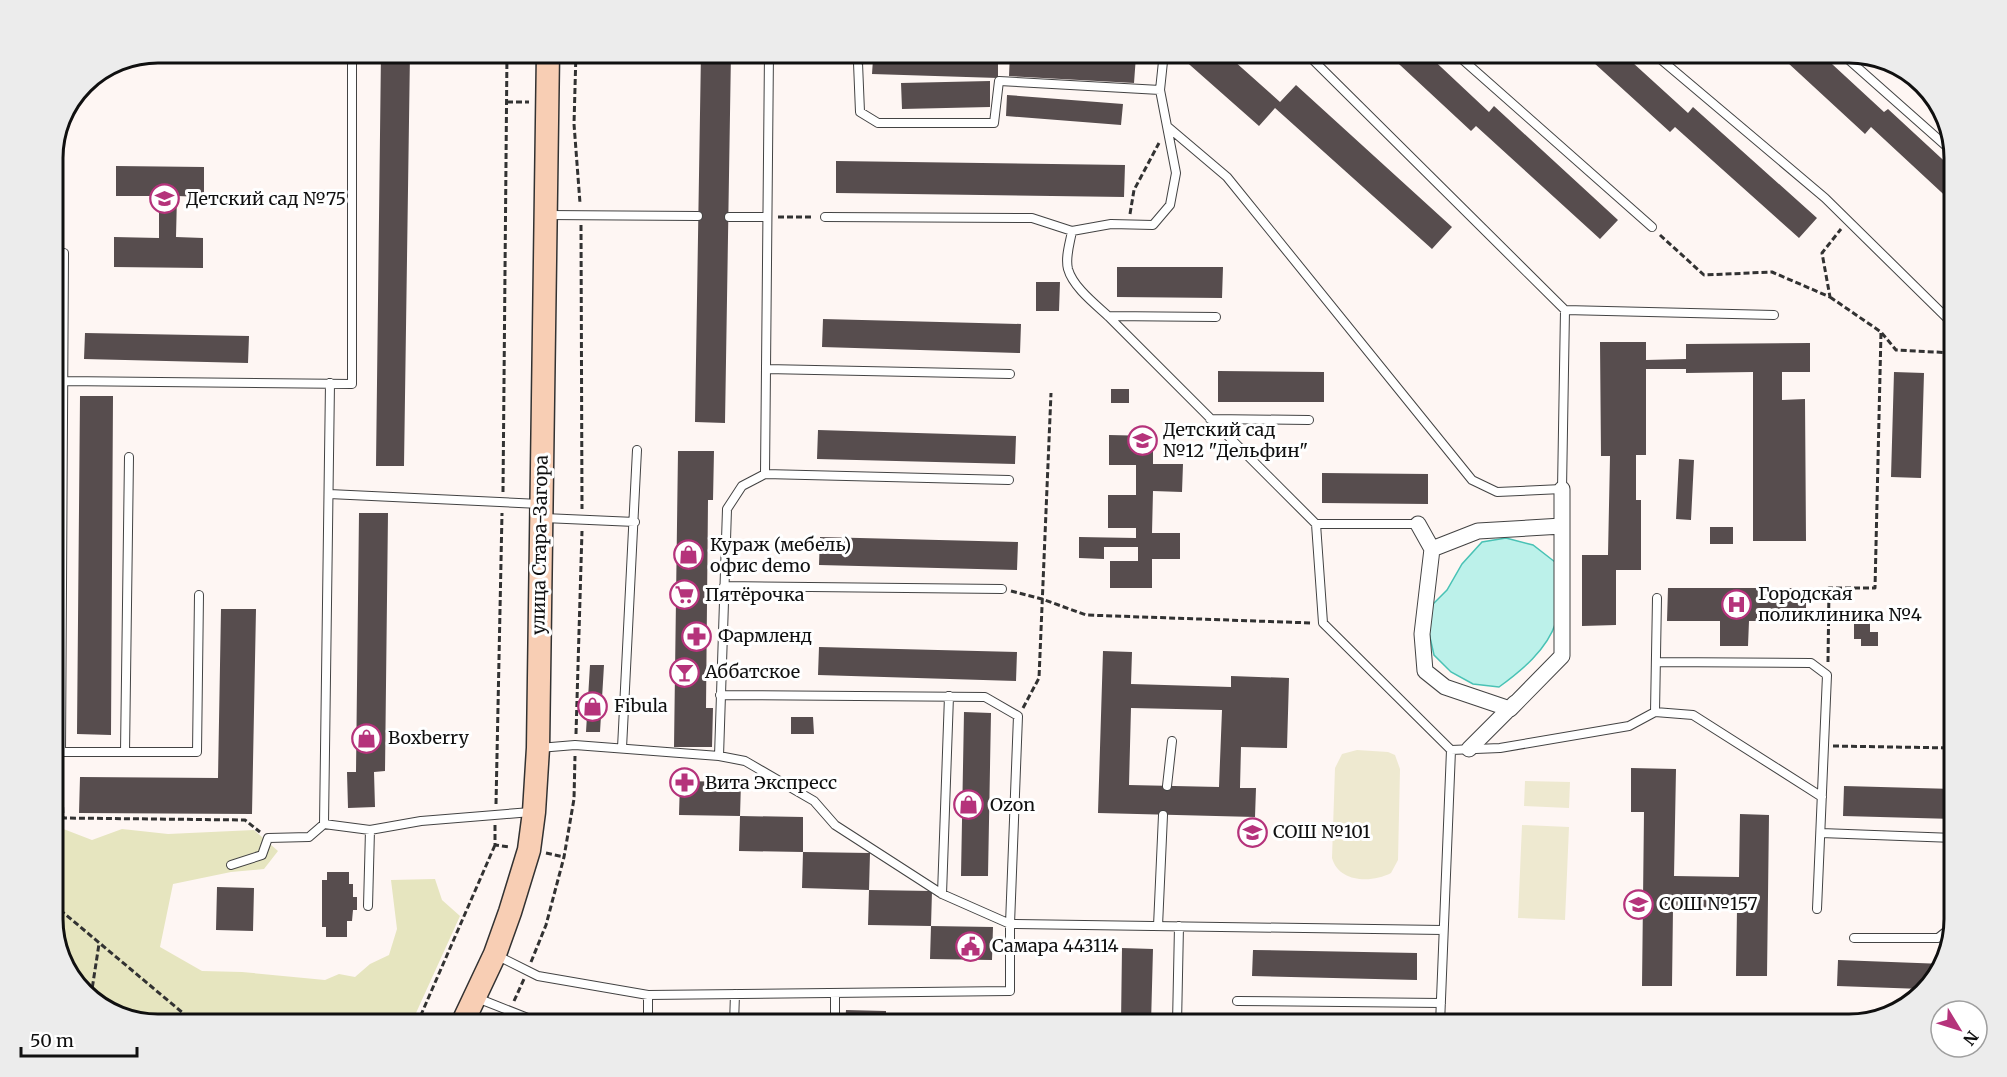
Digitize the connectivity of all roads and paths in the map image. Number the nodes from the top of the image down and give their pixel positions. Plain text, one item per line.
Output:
1 (352, 63) edge
2 (507, 63) edge
3 (548, 63) edge
4 (576, 63) edge
5 (769, 63) edge
6 (858, 63) edge
7 (1163, 63) edge
8 (1316, 63) edge
9 (1467, 63) edge
10 (1665, 63) edge
11 (1853, 63) edge
12 (1160, 90) junction
13 (1168, 127) junction
14 (1942, 143) edge
15 (546, 215) junction
16 (580, 216) junction
17 (699, 216) dead end
18 (729, 217) dead end
19 (767, 217) junction
20 (825, 217) joint
21 (1848, 220) junction
22 (1128, 225) junction
23 (1653, 227) joint
24 (1072, 231) junction
25 (64, 253) dead end
26 (1830, 297) junction
27 (1565, 310) junction
28 (1774, 315) dead end
29 (1944, 315) edge
30 (1108, 316) junction
31 (1216, 317) dead end
32 (1881, 332) junction
33 (1944, 352) edge
34 (766, 369) junction
35 (1010, 374) dead end
36 (63, 381) joint
37 (330, 383) junction
38 (1051, 393) dead end
39 (1209, 419) junction
40 (1310, 420) dead end
41 (637, 450) dead end
42 (129, 458) dead end
43 (765, 474) junction
44 (1009, 480) dead end
45 (1562, 489) junction
46 (329, 494) junction
47 (503, 502) junction
48 (540, 511) junction
49 (582, 519) junction
50 (635, 522) junction
51 (1316, 524) junction
52 (1418, 524) joint
53 (1562, 526) junction
54 (1432, 549) junction
55 (724, 586) junction
56 (1002, 589) joint
57 (199, 596) dead end
58 (1657, 598) dead end
59 (1042, 599) junction
60 (1323, 623) junction
61 (1656, 662) junction
62 (1827, 675) junction
63 (720, 695) junction
64 (949, 696) junction
65 (1510, 708) junction
66 (1655, 712) junction
67 (1018, 716) junction
68 (1172, 741) dead end
69 (575, 745) junction
70 (1824, 746) junction
71 (538, 748) junction
72 (622, 748) junction
73 (1944, 748) edge
74 (1469, 749) junction
75 (1451, 750) junction
76 (63, 752) edge
77 (125, 752) junction
78 (719, 756) junction
79 (1167, 786) dead end
80 (1822, 797) junction
81 (534, 812) junction
82 (496, 813) junction
83 (1163, 815) dead end
84 (63, 818) edge
85 (324, 824) junction
86 (370, 830) junction
87 (1821, 833) junction
88 (268, 838) junction
89 (1944, 838) edge
90 (495, 845) junction
91 (529, 850) junction
92 (564, 857) junction
93 (231, 865) dead end
94 (942, 894) junction
95 (368, 906) dead end
96 (1817, 909) dead end
97 (63, 912) edge
98 (1010, 924) junction
99 (1158, 926) junction
100 (1179, 926) junction
101 (1443, 930) junction
102 (1942, 935) edge
103 (1854, 938) dead end
104 (99, 943) junction
105 (495, 954) junction
106 (527, 972) junction
107 (92, 987) edge
108 (835, 993) junction
109 (735, 994) junction
110 (648, 995) junction
111 (475, 997) junction
112 (1237, 1001) dead end
113 (1441, 1003) junction
114 (509, 1011) junction
115 (183, 1014) edge
116 (421, 1014) edge
117 (467, 1014) edge
118 (517, 1014) edge
119 (648, 1014) edge
120 (734, 1014) edge
121 (835, 1014) edge
122 (1176, 1014) edge
123 (1440, 1014) edge

1 - 37 lane
2 - 47 path
3 - 15 main road, улица Стара-Загора
4 - 16 path
5 - 19 lane
6 - 12 lane
7 - 12 lane
8 - 27 lane
9 - 23 lane
10 - 21 lane
11 - 14 lane
12 - 13 lane
13 - 22 path
13 - 22 lane
13 - 45 lane
15 - 16 lane
15 - 48 main road, улица Стара-Загора
16 - 17 lane
16 - 49 path
18 - 19 lane
19 - 20 path
19 - 34 lane
20 - 24 lane
21 - 26 path
21 - 29 lane
22 - 24 lane
23 - 26 path
24 - 30 lane
25 - 36 lane
26 - 32 path
27 - 28 lane
27 - 45 lane
30 - 31 lane
30 - 39 lane
32 - 33 path
32 - 62 path
34 - 35 lane
34 - 43 lane
36 - 37 lane
37 - 46 lane
38 - 59 path
39 - 40 lane
39 - 51 lane
41 - 50 lane
42 - 77 lane
43 - 44 lane
43 - 55 lane
45 - 53 street
46 - 47 lane
46 - 85 lane
47 - 48 lane
47 - 82 path
48 - 49 lane
48 - 71 main road, улица Стара-Загора
49 - 50 lane
49 - 69 path
50 - 72 lane
51 - 52 lane
51 - 60 lane
52 - 54 street
53 - 54 street
53 - 65 street
54 - 65 street
55 - 56 lane
55 - 63 lane
56 - 59 path
57 - 77 lane
58 - 61 lane
59 - 60 path
59 - 67 path
60 - 75 lane
61 - 62 lane
61 - 66 lane
62 - 70 lane
63 - 64 lane
63 - 78 lane
64 - 67 lane
64 - 94 lane
65 - 74 street
66 - 74 lane
66 - 80 lane
67 - 98 lane
68 - 79 lane
69 - 71 lane
69 - 72 lane
69 - 92 path
70 - 73 path
70 - 80 lane
71 - 81 main road, улица Стара-Загора
72 - 78 lane
74 - 75 lane
75 - 101 lane
76 - 77 lane
78 - 94 lane
80 - 87 lane
81 - 82 lane
81 - 91 main road, улица Стара-Загора
82 - 86 lane
82 - 90 path
83 - 99 lane
84 - 88 path
85 - 86 lane
85 - 88 lane
86 - 95 lane
87 - 89 lane
87 - 96 lane
88 - 93 lane
90 - 91 path
90 - 116 path
91 - 92 path
91 - 105 main road, улица Стара-Загора
92 - 106 path
94 - 98 lane
97 - 104 path
98 - 99 lane
98 - 108 lane
99 - 100 lane
100 - 101 lane
100 - 122 lane
101 - 113 lane
102 - 103 lane
104 - 107 path
104 - 115 path
105 - 106 lane
105 - 111 main road, улица Стара-Загора
106 - 110 lane
106 - 114 path
108 - 109 lane
108 - 121 lane
109 - 110 lane
109 - 120 lane
110 - 119 lane
111 - 114 lane
111 - 117 main road, улица Стара-Загора
112 - 113 lane
113 - 123 lane
114 - 118 lane

